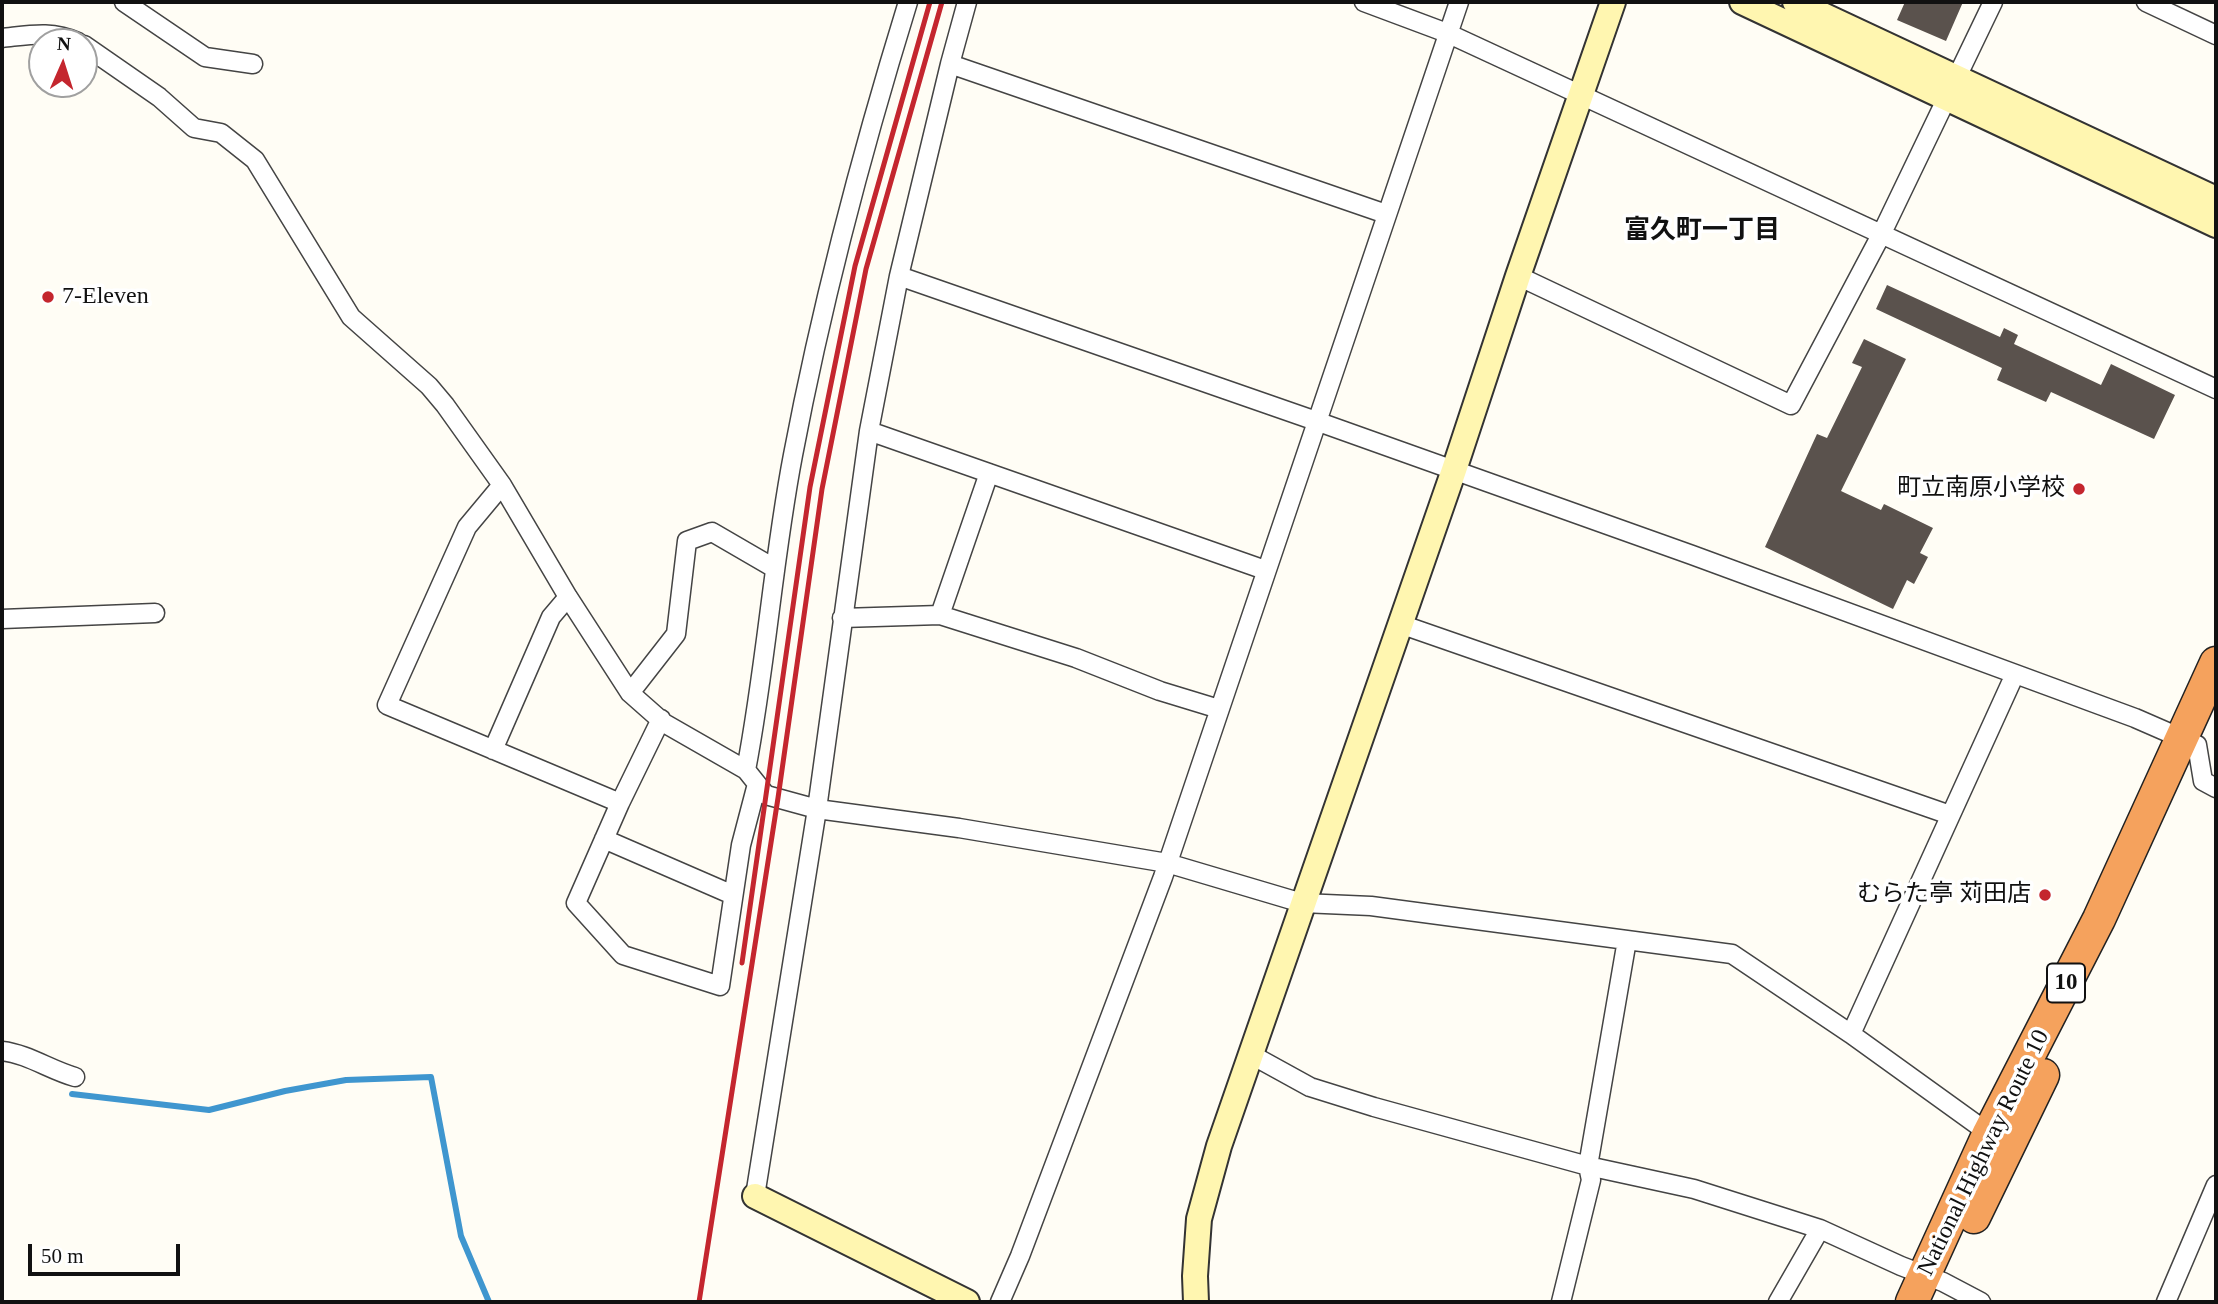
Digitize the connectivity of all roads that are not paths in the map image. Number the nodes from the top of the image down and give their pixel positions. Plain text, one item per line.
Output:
1 (124, 2) edge
2 (908, 2) edge
3 (967, 2) edge
4 (1364, 2) edge
5 (1459, 2) edge
6 (1613, 2) edge
7 (1742, 2) edge
8 (1795, 2) edge
9 (1993, 2) edge
10 (2146, 2) edge
11 (2176, 8) edge
12 (1447, 33) junction
13 (28, 35) edge
14 (2216, 35) edge
15 (2, 38) edge
16 (98, 55) edge
17 (253, 64) dead end
18 (950, 64) junction
19 (1951, 88) junction
20 (1581, 95) junction
21 (2216, 199) edge
22 (1385, 215) junction
23 (2216, 225) edge
24 (1881, 235) junction
25 (899, 276) junction
26 (1518, 276) junction
27 (2216, 390) edge
28 (1316, 421) junction
29 (869, 431) junction
30 (1454, 470) junction
31 (989, 473) junction
32 (502, 485) junction
33 (774, 568) junction
34 (1265, 570) junction
35 (568, 597) junction
36 (155, 613) dead end
37 (940, 615) junction
38 (842, 618) junction
39 (2, 619) edge
40 (1399, 624) junction
41 (2216, 663) edge
42 (2015, 674) junction
43 (630, 693) junction
44 (2216, 706) edge
45 (1219, 709) junction
46 (661, 719) junction
47 (2189, 741) junction
48 (493, 750) junction
49 (752, 777) junction
50 (2216, 788) edge
51 (620, 803) junction
52 (817, 809) junction
53 (1950, 815) junction
54 (604, 839) junction
55 (1167, 863) junction
56 (733, 895) junction
57 (1302, 903) junction
58 (1627, 940) junction
59 (1851, 1034) junction
60 (2, 1051) edge
61 (1250, 1054) junction
62 (75, 1077) dead end
63 (1999, 1140) junction
64 (1588, 1166) junction
65 (2216, 1185) edge
66 (755, 1196) joint
67 (1820, 1229) junction
68 (1929, 1290) edge
69 (967, 1302) edge
70 (1000, 1302) edge
71 (1196, 1302) edge
72 (1561, 1302) edge
73 (1778, 1302) edge
74 (1981, 1302) edge
75 (2166, 1302) edge

1 - 17 street
2 - 33 street
3 - 18 street
4 - 12 street
5 - 12 street
6 - 20 street
7 - 19 street
8 - 19 street
9 - 19 street
10 - 11 street
11 - 14 street
12 - 20 street
12 - 22 street
13 - 15 street
16 - 32 street
18 - 22 street
18 - 25 street
19 - 21 street
19 - 23 street
19 - 24 street
20 - 24 street
20 - 26 street
22 - 28 street
24 - 26 street
24 - 27 street
25 - 28 street
25 - 29 street
26 - 30 street
28 - 30 street
28 - 34 street
29 - 31 street
29 - 38 street
30 - 40 street
30 - 42 street
31 - 34 street
31 - 37 street
32 - 35 street
32 - 48 street
33 - 43 street
33 - 49 street
34 - 45 street
35 - 43 street
35 - 48 street
36 - 39 street
37 - 38 street
37 - 45 street
38 - 52 street
40 - 53 street
40 - 57 street
41 - 47 highway, National Highway Route 10 / 10
42 - 47 street
42 - 53 street
43 - 46 street
44 - 47 highway, National Highway Route 10 / 10
45 - 55 street
46 - 49 street
46 - 51 street
47 - 50 street
47 - 63 highway, National Highway Route 10 / 10
48 - 51 street
49 - 52 street
49 - 56 street
51 - 54 street
52 - 55 street
52 - 66 street
53 - 59 street
54 - 56 street
54 - 56 street
55 - 57 street
55 - 70 street
57 - 58 street
57 - 61 street
58 - 59 street
58 - 64 street
59 - 63 street
60 - 62 street
61 - 64 street
61 - 71 street
63 - 68 highway, National Highway Route 10 / 10
64 - 67 street
64 - 72 street
65 - 75 street
66 - 69 street
67 - 68 street
67 - 73 street
68 - 74 street

